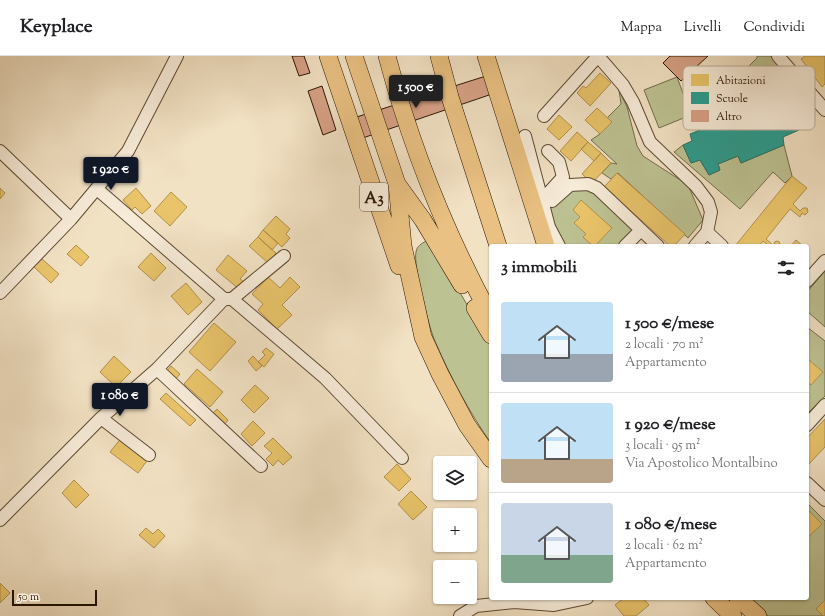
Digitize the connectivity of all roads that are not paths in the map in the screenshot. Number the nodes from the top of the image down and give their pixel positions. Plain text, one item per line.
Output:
1 (178, 56) edge
2 (328, 56) edge
3 (354, 56) edge
4 (387, 56) edge
5 (439, 56) edge
6 (486, 56) edge
7 (598, 56) edge
8 (778, 56) edge
9 (787, 66) edge
10 (815, 99) edge
11 (825, 110) edge
12 (544, 116) dead end
13 (525, 136) dead end
14 (0, 151) edge
15 (548, 151) dead end
16 (397, 184) junction
17 (97, 189) junction
18 (548, 200) junction
19 (71, 219) junction
20 (641, 230) junction
21 (707, 232) junction
22 (497, 244) edge
23 (545, 244) edge
24 (558, 244) edge
25 (627, 244) edge
26 (656, 244) edge
27 (697, 244) edge
28 (720, 244) edge
29 (284, 256) dead end
30 (825, 261) edge
31 (809, 279) edge
32 (0, 293) edge
33 (228, 299) junction
34 (489, 313) edge
35 (489, 332) edge
36 (423, 337) junction
37 (156, 369) junction
38 (817, 410) edge
39 (101, 418) junction
40 (809, 422) edge
41 (149, 455) dead end
42 (489, 456) edge
43 (402, 458) dead end
44 (261, 466) dead end
45 (809, 485) edge
46 (825, 500) edge
47 (0, 520) edge
48 (578, 600) edge
49 (716, 600) edge
50 (740, 600) edge
51 (460, 616) edge
52 (733, 616) edge
53 (758, 616) edge

1 - 17 street
2 - 36 highway, A3
3 - 16 highway, A3
4 - 34 highway
5 - 22 highway
6 - 23 highway
7 - 12 street
7 - 21 street
8 - 9 street
10 - 11 street
13 - 18 street
14 - 19 street
15 - 18 street
16 - 35 highway, A3
16 - 36 highway, A3
17 - 19 street
17 - 33 street
18 - 20 street
18 - 24 street
19 - 32 street
20 - 25 street
20 - 26 street
21 - 27 street
21 - 28 street
29 - 33 street
30 - 31 street
33 - 37 street
33 - 43 street
36 - 42 highway, A3
37 - 39 street
37 - 44 street
38 - 40 street
39 - 41 street
39 - 47 street
45 - 46 street
48 - 51 street
49 - 52 highway
50 - 53 highway

